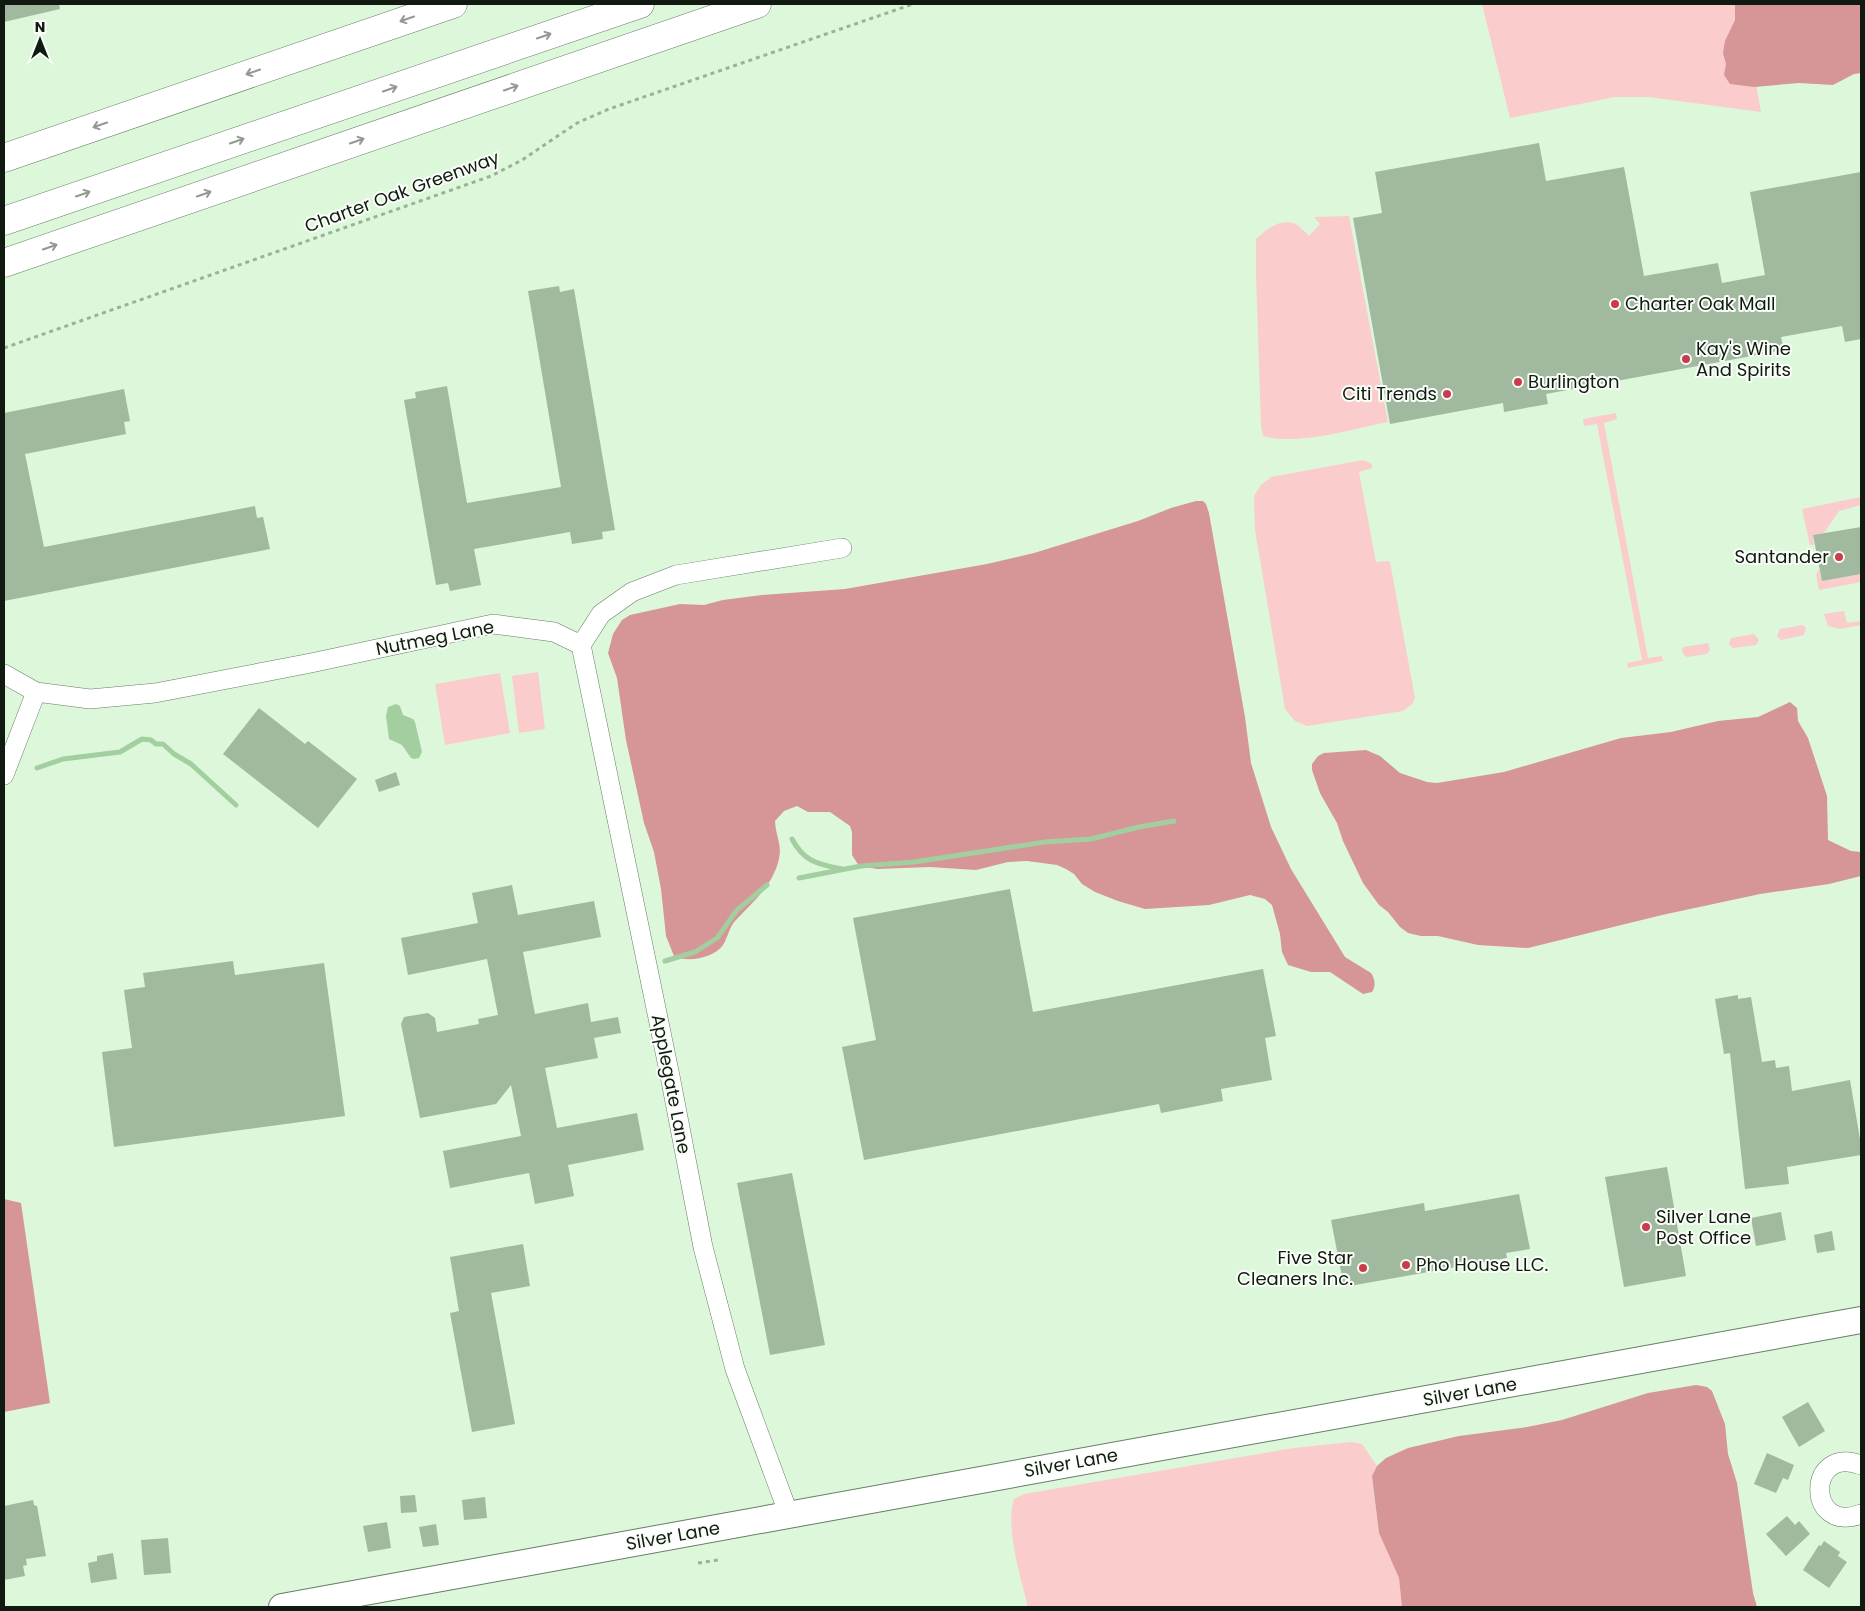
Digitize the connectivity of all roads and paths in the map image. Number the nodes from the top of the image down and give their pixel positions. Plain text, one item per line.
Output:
1 (453, 4) edge
2 (582, 4) edge
3 (640, 4) edge
4 (757, 4) edge
5 (913, 4) edge
6 (4, 158) edge
7 (4, 201) edge
8 (4, 222) edge
9 (4, 263) edge
10 (4, 348) edge
11 (842, 548) dead end
12 (580, 645) junction
13 (4, 674) edge
14 (36, 692) junction
15 (4, 775) edge
16 (1861, 1320) edge
17 (1861, 1465) edge
18 (1861, 1514) edge
19 (789, 1515) junction
20 (718, 1560) dead end
21 (698, 1563) dead end
22 (282, 1607) edge

1 -> 6 highway
2 - 7 highway
8 -> 3 highway
9 -> 4 highway
5 - 10 path, Charter Oak Greenway
11 - 12 street
12 - 14 street, Nutmeg Lane
12 - 19 street, Applegate Lane
13 - 14 street, Nutmeg Lane
14 - 15 street
16 - 19 main road, Silver Lane
17 - 18 street
19 - 22 main road, Silver Lane
20 - 21 path

